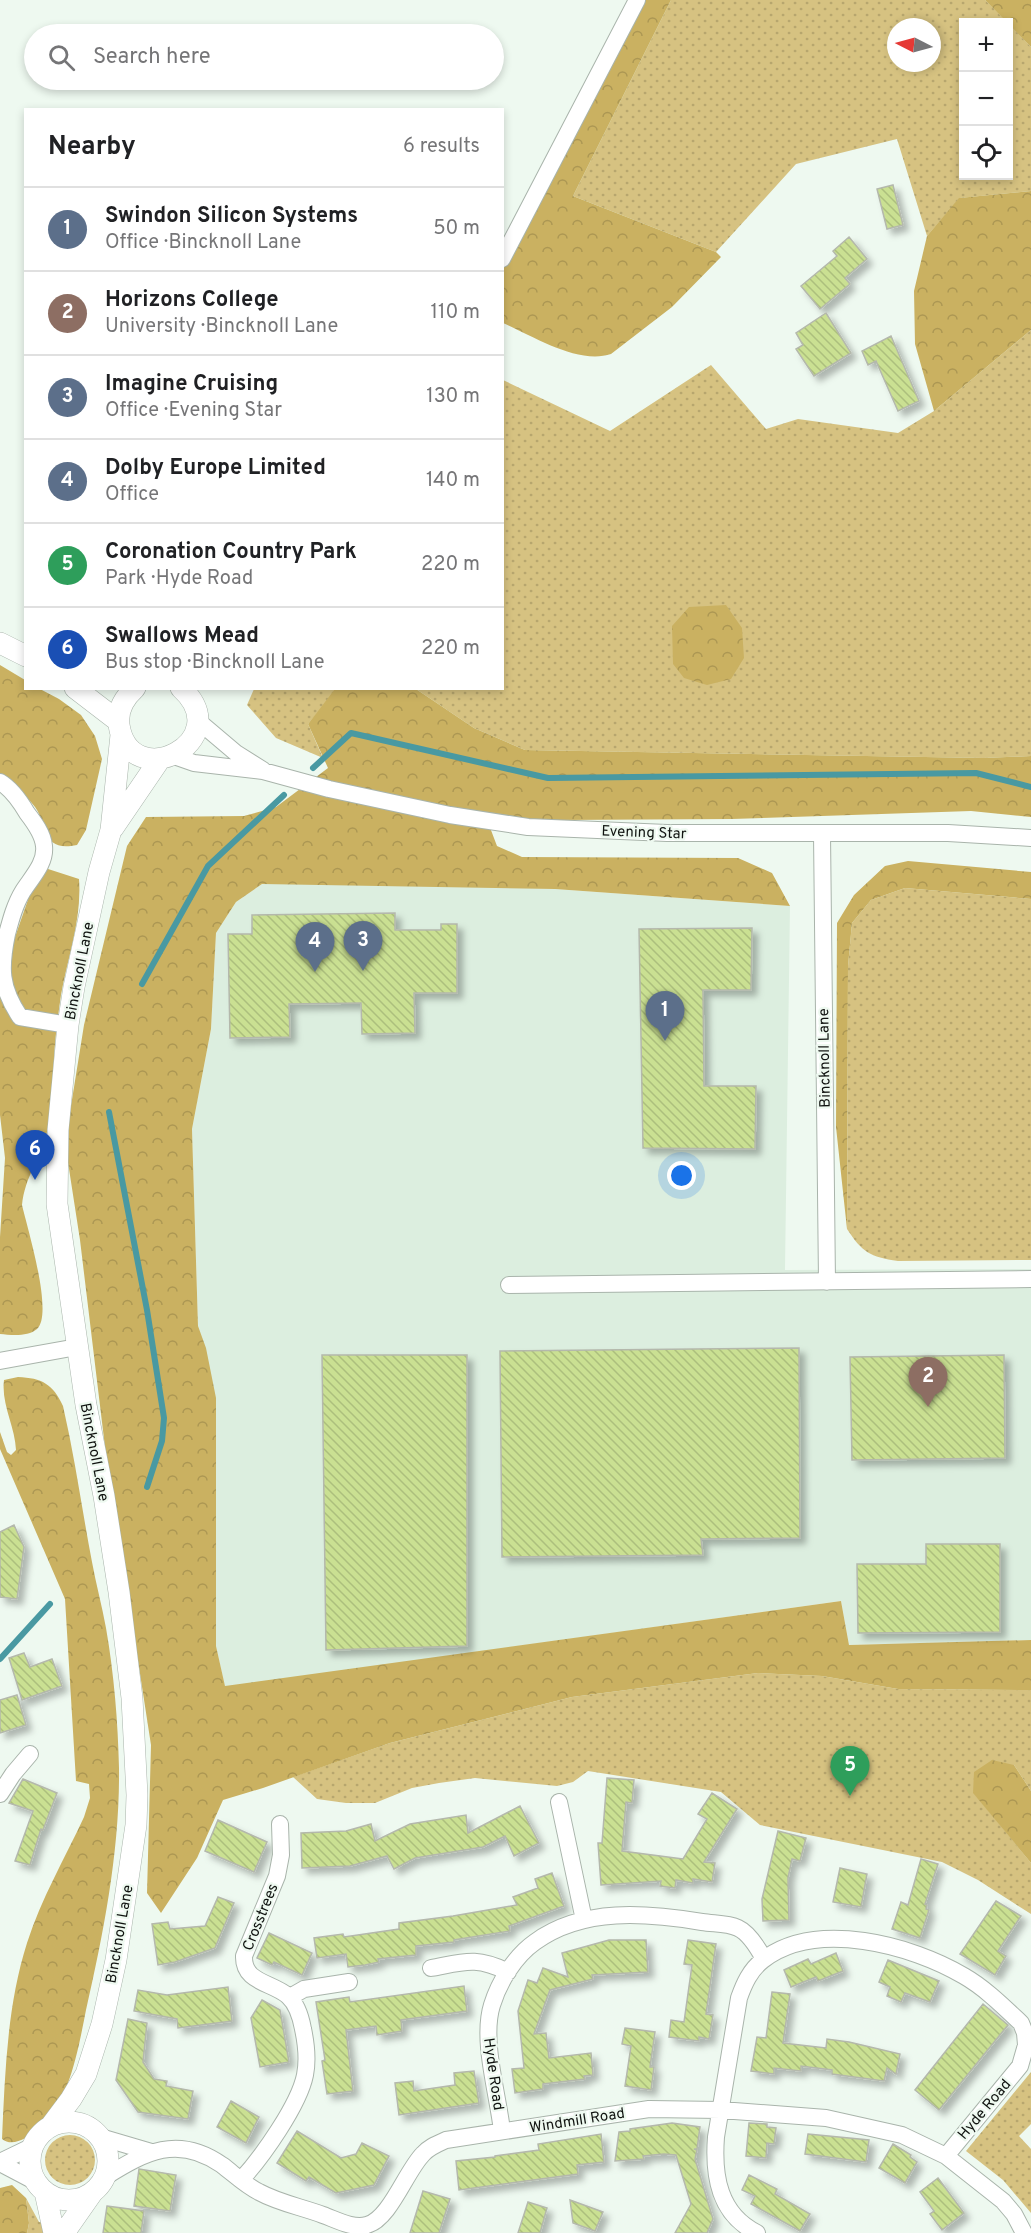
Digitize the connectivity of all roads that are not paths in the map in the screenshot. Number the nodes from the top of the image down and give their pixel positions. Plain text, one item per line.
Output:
1 (637, 0) edge
2 (504, 255) edge
3 (0, 643) edge
4 (24, 655) edge
5 (77, 690) edge
6 (133, 690) edge
7 (193, 700) edge
8 (120, 728) junction
9 (167, 757) junction
10 (263, 771) junction
11 (0, 782) edge
12 (111, 830) junction
13 (822, 834) junction
14 (1031, 838) edge
15 (68, 1025) junction
16 (1031, 1279) edge
17 (826, 1282) junction
18 (509, 1285) dead end
19 (77, 1347) junction
20 (0, 1360) edge
21 (30, 1754) dead end
22 (0, 1794) edge
23 (559, 1802) dead end
24 (280, 1824) dead end
25 (584, 1920) junction
26 (764, 1959) junction
27 (431, 1968) dead end
28 (508, 1972) junction
29 (349, 1982) dead end
30 (290, 1997) junction
31 (86, 2074) junction
32 (721, 2110) junction
33 (50, 2127) junction
34 (502, 2131) junction
35 (96, 2133) junction
36 (33, 2146) junction
37 (151, 2152) junction
38 (946, 2156) junction
39 (0, 2163) edge
40 (240, 2180) junction
41 (98, 2185) junction
42 (41, 2187) junction
43 (733, 2227) edge
44 (359, 2230) edge
45 (54, 2233) edge
46 (64, 2233) edge
47 (757, 2233) edge
48 (1024, 2233) edge

1 - 2 street
3 - 4 street
5 - 8 street
6 - 8 street, Bincknoll Lane
7 - 9 street, Bincknoll Lane
7 - 10 street, Evening Star
8 - 9 street
8 - 12 street, Bincknoll Lane
9 - 10 street, Evening Star
9 - 12 street, Bincknoll Lane
10 - 13 street, Evening Star
11 - 15 street
12 - 15 street, Bincknoll Lane
13 - 14 street, Evening Star
13 - 17 street, Bincknoll Lane
15 - 19 street, Bincknoll Lane
16 - 17 street
17 - 18 street
19 - 20 street
19 - 31 street, Bincknoll Lane
21 - 22 street
23 - 25 street
24 - 30 street, Crosstrees
25 - 26 street, Hyde Road
25 - 28 street, Hyde Road
26 - 32 street, Hyde Road
26 - 38 street, Hyde Road
27 - 28 street
28 - 34 street, Hyde Road
29 - 30 street
30 - 40 street
31 - 33 street, Bincknoll Lane
31 - 35 street, Bincknoll Lane
32 - 34 street, Windmill Road
32 - 38 street, Windmill Road
32 - 43 street, Hyde Road
33 - 35 street
33 - 36 street
34 - 44 street, Windmill Road
35 - 37 street, Windmill Road
35 - 41 street
36 - 39 street
36 - 42 street
37 - 40 street, Windmill Road
37 - 41 street, Windmill Road
38 - 48 street, Windmill Road
39 - 42 street
40 - 44 street, Windmill Road
41 - 42 street
41 - 46 street
42 - 45 street
43 - 47 street

